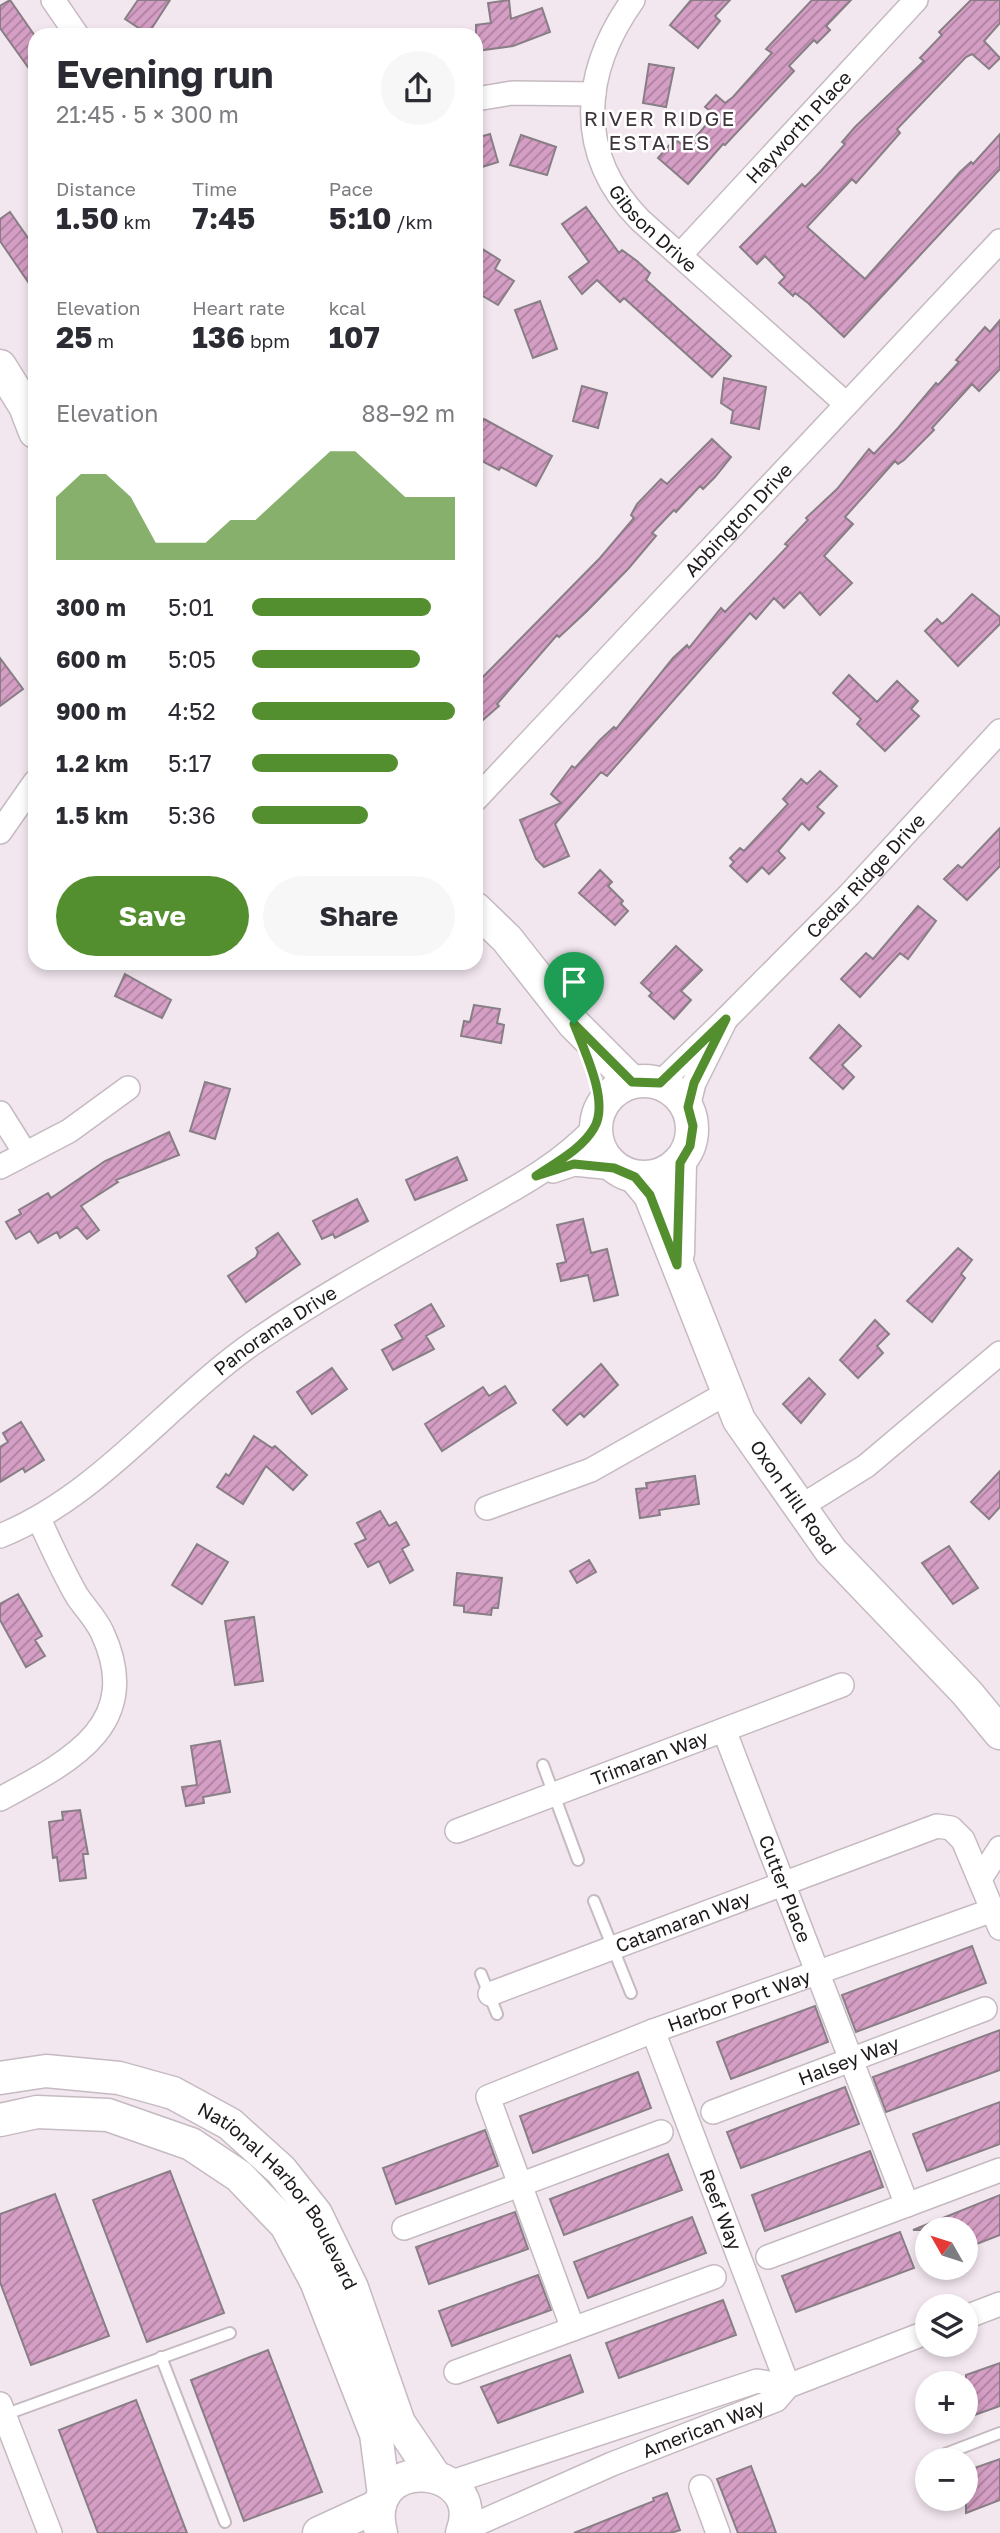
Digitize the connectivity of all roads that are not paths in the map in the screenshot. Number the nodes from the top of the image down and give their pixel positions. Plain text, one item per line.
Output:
1 (54, 0) edge
2 (633, 0) edge
3 (916, 0) edge
4 (72, 28) edge
5 (594, 94) junction
6 (483, 98) edge
7 (1000, 241) edge
8 (681, 254) junction
9 (0, 366) edge
10 (845, 403) junction
11 (28, 411) edge
12 (1000, 731) edge
13 (483, 791) edge
14 (28, 792) edge
15 (0, 832) edge
16 (483, 916) edge
17 (726, 1019) junction
18 (574, 1024) junction
19 (646, 1082) junction
20 (128, 1088) dead end
21 (688, 1107) junction
22 (0, 1113) edge
23 (597, 1119) junction
24 (25, 1153) junction
25 (680, 1163) junction
26 (0, 1167) edge
27 (625, 1173) junction
28 (536, 1176) junction
29 (677, 1265) junction
30 (1000, 1353) edge
31 (727, 1393) junction
32 (800, 1507) junction
33 (487, 1508) dead end
34 (39, 1519) junction
35 (0, 1536) edge
36 (842, 1685) dead end
37 (967, 1693) junction
38 (1000, 1718) edge
39 (724, 1730) junction
40 (1000, 1733) edge
41 (543, 1765) dead end
42 (554, 1794) junction
43 (0, 1799) edge
44 (457, 1830) dead end
45 (1000, 1848) edge
46 (578, 1860) dead end
47 (980, 1879) junction
48 (781, 1884) junction
49 (594, 1901) dead end
50 (997, 1919) edge
51 (613, 1948) junction
52 (817, 1972) junction
53 (631, 1993) dead end
54 (489, 1994) dead end
55 (985, 2009) dead end
56 (653, 2031) junction
57 (851, 2060) junction
58 (0, 2078) edge
59 (713, 2112) dead end
60 (0, 2120) edge
61 (661, 2132) dead end
62 (1000, 2170) edge
63 (520, 2185) junction
64 (907, 2205) junction
65 (404, 2228) dead end
66 (768, 2258) dead end
67 (714, 2277) dead end
68 (1000, 2304) edge
69 (978, 2312) edge
70 (573, 2329) junction
71 (230, 2333) dead end
72 (915, 2337) edge
73 (161, 2357) junction
74 (456, 2372) dead end
75 (788, 2386) junction
76 (2, 2409) edge
77 (609, 2429) junction
78 (1000, 2433) edge
79 (961, 2448) edge
80 (612, 2464) junction
81 (442, 2479) junction
82 (701, 2487) dead end
83 (382, 2511) edge
84 (225, 2522) dead end
85 (463, 2531) edge
86 (50, 2533) edge
87 (319, 2533) edge
88 (718, 2533) edge

1 - 4 street
2 - 5 street, Gibson Drive
3 - 8 street, Hayworth Place
5 - 6 street
5 - 8 street, Gibson Drive
7 - 10 street, Abbington Drive
8 - 10 street, Gibson Drive
9 - 11 main road
10 - 13 street, Abbington Drive
12 - 17 street, Cedar Ridge Drive
14 - 15 street
16 - 18 main road
17 - 19 street, Cedar Ridge Drive
17 - 21 street, Cedar Ridge Drive
18 - 19 main road
18 - 23 main road
19 - 21 main road
19 - 23 main road
20 - 24 street
21 - 25 main road
22 - 24 street
23 - 27 main road
23 - 28 street, Panorama Drive
24 - 26 street
25 - 27 main road
25 - 29 main road, Oxon Hill Road
27 - 28 street, Panorama Drive
27 - 29 main road, Oxon Hill Road
28 - 34 street, Panorama Drive
29 - 31 main road, Oxon Hill Road
30 - 32 street
31 - 32 main road, Oxon Hill Road
31 - 33 street
32 - 37 main road, Oxon Hill Road
34 - 35 street, Panorama Drive
34 - 43 street
36 - 39 street, Trimaran Way
37 - 38 main road, Oxon Hill Road
37 - 40 main road, Oxon Hill Road
39 - 42 street, Trimaran Way
39 - 48 street, Cutter Place
41 - 42 lane
42 - 44 street, Trimaran Way
42 - 46 lane
45 - 47 street
47 - 48 street, Catamaran Way
47 - 50 street
48 - 51 street, Catamaran Way
48 - 52 street, Cutter Place
49 - 51 lane
50 - 52 street, Harbor Port Way
51 - 53 lane
51 - 54 street, Catamaran Way
52 - 56 street, Harbor Port Way
52 - 57 street, Cutter Place
55 - 57 street, Halsey Way
56 - 63 street, Harbor Port Way
56 - 75 street, Reef Way
57 - 59 street, Halsey Way
57 - 64 street, Cutter Place
58 - 81 main road, National Harbor Boulevard
60 - 83 main road, National Harbor Boulevard
61 - 63 street
62 - 64 street
63 - 65 street
63 - 70 street
64 - 66 street
67 - 70 street
68 - 69 street
70 - 74 street
71 - 73 lane
72 - 75 street, American Way
73 - 76 lane
73 - 84 lane
75 - 77 street, American Way
75 - 80 street, American Way
76 - 86 street
77 - 80 street, American Way
77 - 81 street, American Way
78 - 79 lane
80 - 85 street, American Way
81 - 83 main road
81 - 85 main road, National Harbor Boulevard
82 - 88 street
83 - 87 main road

